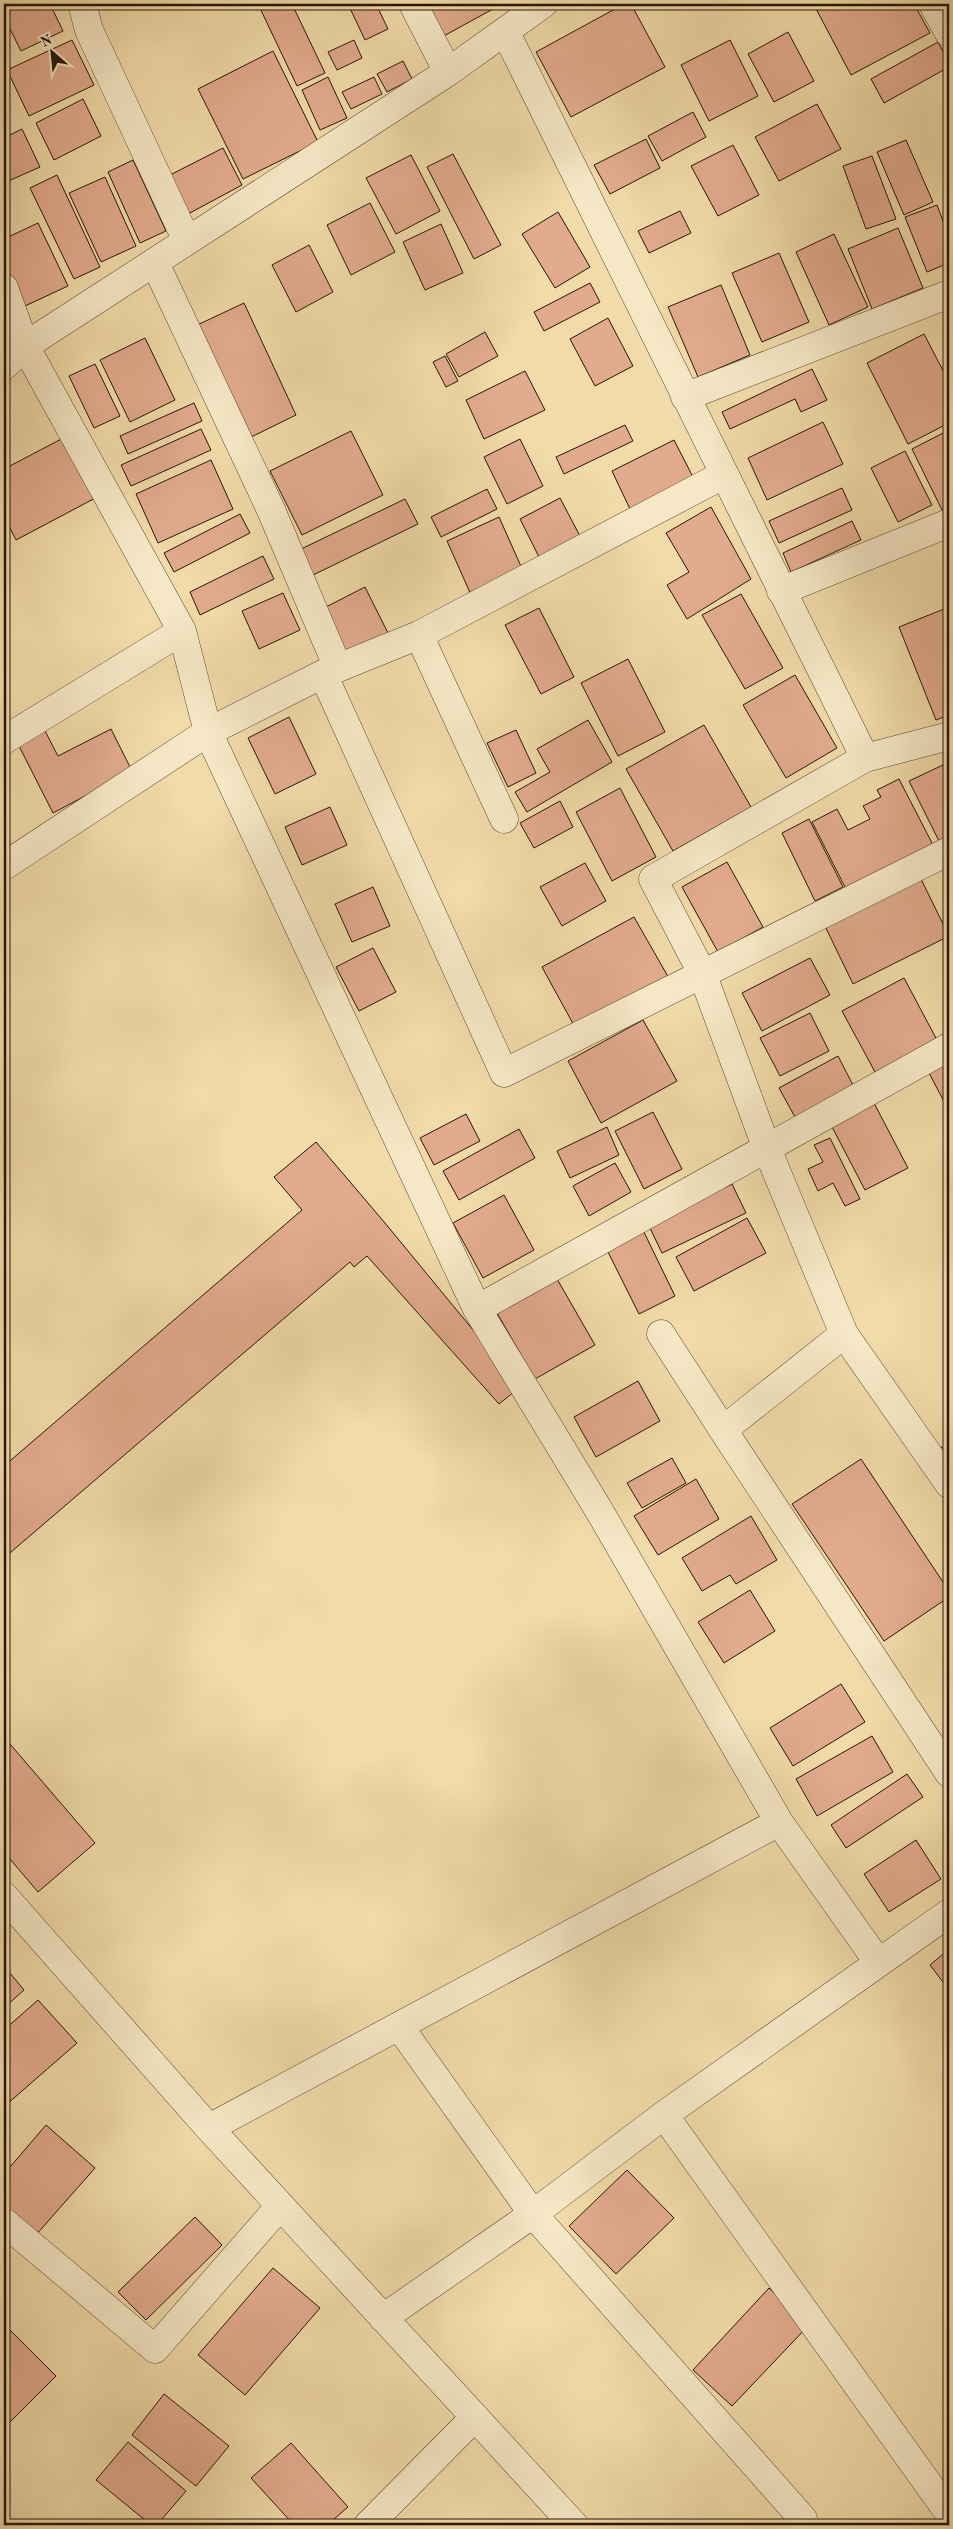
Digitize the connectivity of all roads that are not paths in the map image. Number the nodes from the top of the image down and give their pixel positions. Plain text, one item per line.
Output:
1 (86, 4) edge
2 (413, 4) edge
3 (543, 4) edge
4 (933, 4) edge
5 (505, 31) junction
6 (949, 33) edge
7 (448, 72) junction
8 (187, 240) junction
9 (154, 263) junction
10 (4, 288) edge
11 (949, 294) edge
12 (25, 346) junction
13 (4, 366) edge
14 (685, 397) junction
15 (723, 475) junction
16 (949, 523) edge
17 (781, 591) junction
18 (182, 631) junction
19 (419, 635) junction
20 (330, 671) junction
21 (208, 732) junction
22 (949, 736) edge
23 (4, 740) edge
24 (865, 758) junction
25 (504, 819) dead end
26 (949, 851) edge
27 (4, 866) edge
28 (702, 973) junction
29 (949, 1047) edge
30 (767, 1149) junction
31 (476, 1309) junction
32 (661, 1334) dead end
33 (844, 1334) junction
34 (723, 1430) junction
35 (949, 1484) edge
36 (949, 1773) edge
37 (779, 1822) junction
38 (4, 1896) edge
39 (949, 1913) edge
40 (878, 1962) junction
41 (399, 2026) junction
42 (664, 2115) junction
43 (208, 2128) junction
44 (280, 2206) junction
45 (533, 2214) junction
46 (4, 2222) edge
47 (383, 2318) junction
48 (474, 2417) junction
49 (949, 2513) edge
50 (803, 2520) dead end
51 (368, 2525) edge
52 (574, 2525) edge

1 - 8 street
2 - 7 street
3 - 5 street
4 - 6 street
5 - 7 street
5 - 14 street
7 - 8 street
8 - 9 street
9 - 12 street
9 - 20 street
10 - 12 street
11 - 14 street
12 - 13 street
12 - 18 street
14 - 15 street
15 - 17 street
15 - 19 street
16 - 17 street
17 - 24 street
18 - 21 street
18 - 23 street
19 - 20 street
19 - 25 street
20 - 21 street
20 - 28 street
21 - 27 street
21 - 31 street
22 - 24 street
24 - 28 street
26 - 28 street
28 - 30 street
29 - 30 street
30 - 31 street
30 - 33 street
31 - 37 street
32 - 34 street
33 - 34 street
33 - 35 street
34 - 36 street
37 - 40 street
37 - 41 street
38 - 43 street
39 - 40 street
40 - 42 street
41 - 43 street
41 - 45 street
42 - 45 street
42 - 49 street
43 - 44 street
44 - 46 street
44 - 47 street
45 - 47 street
45 - 50 street
47 - 48 street
48 - 51 street
48 - 52 street

